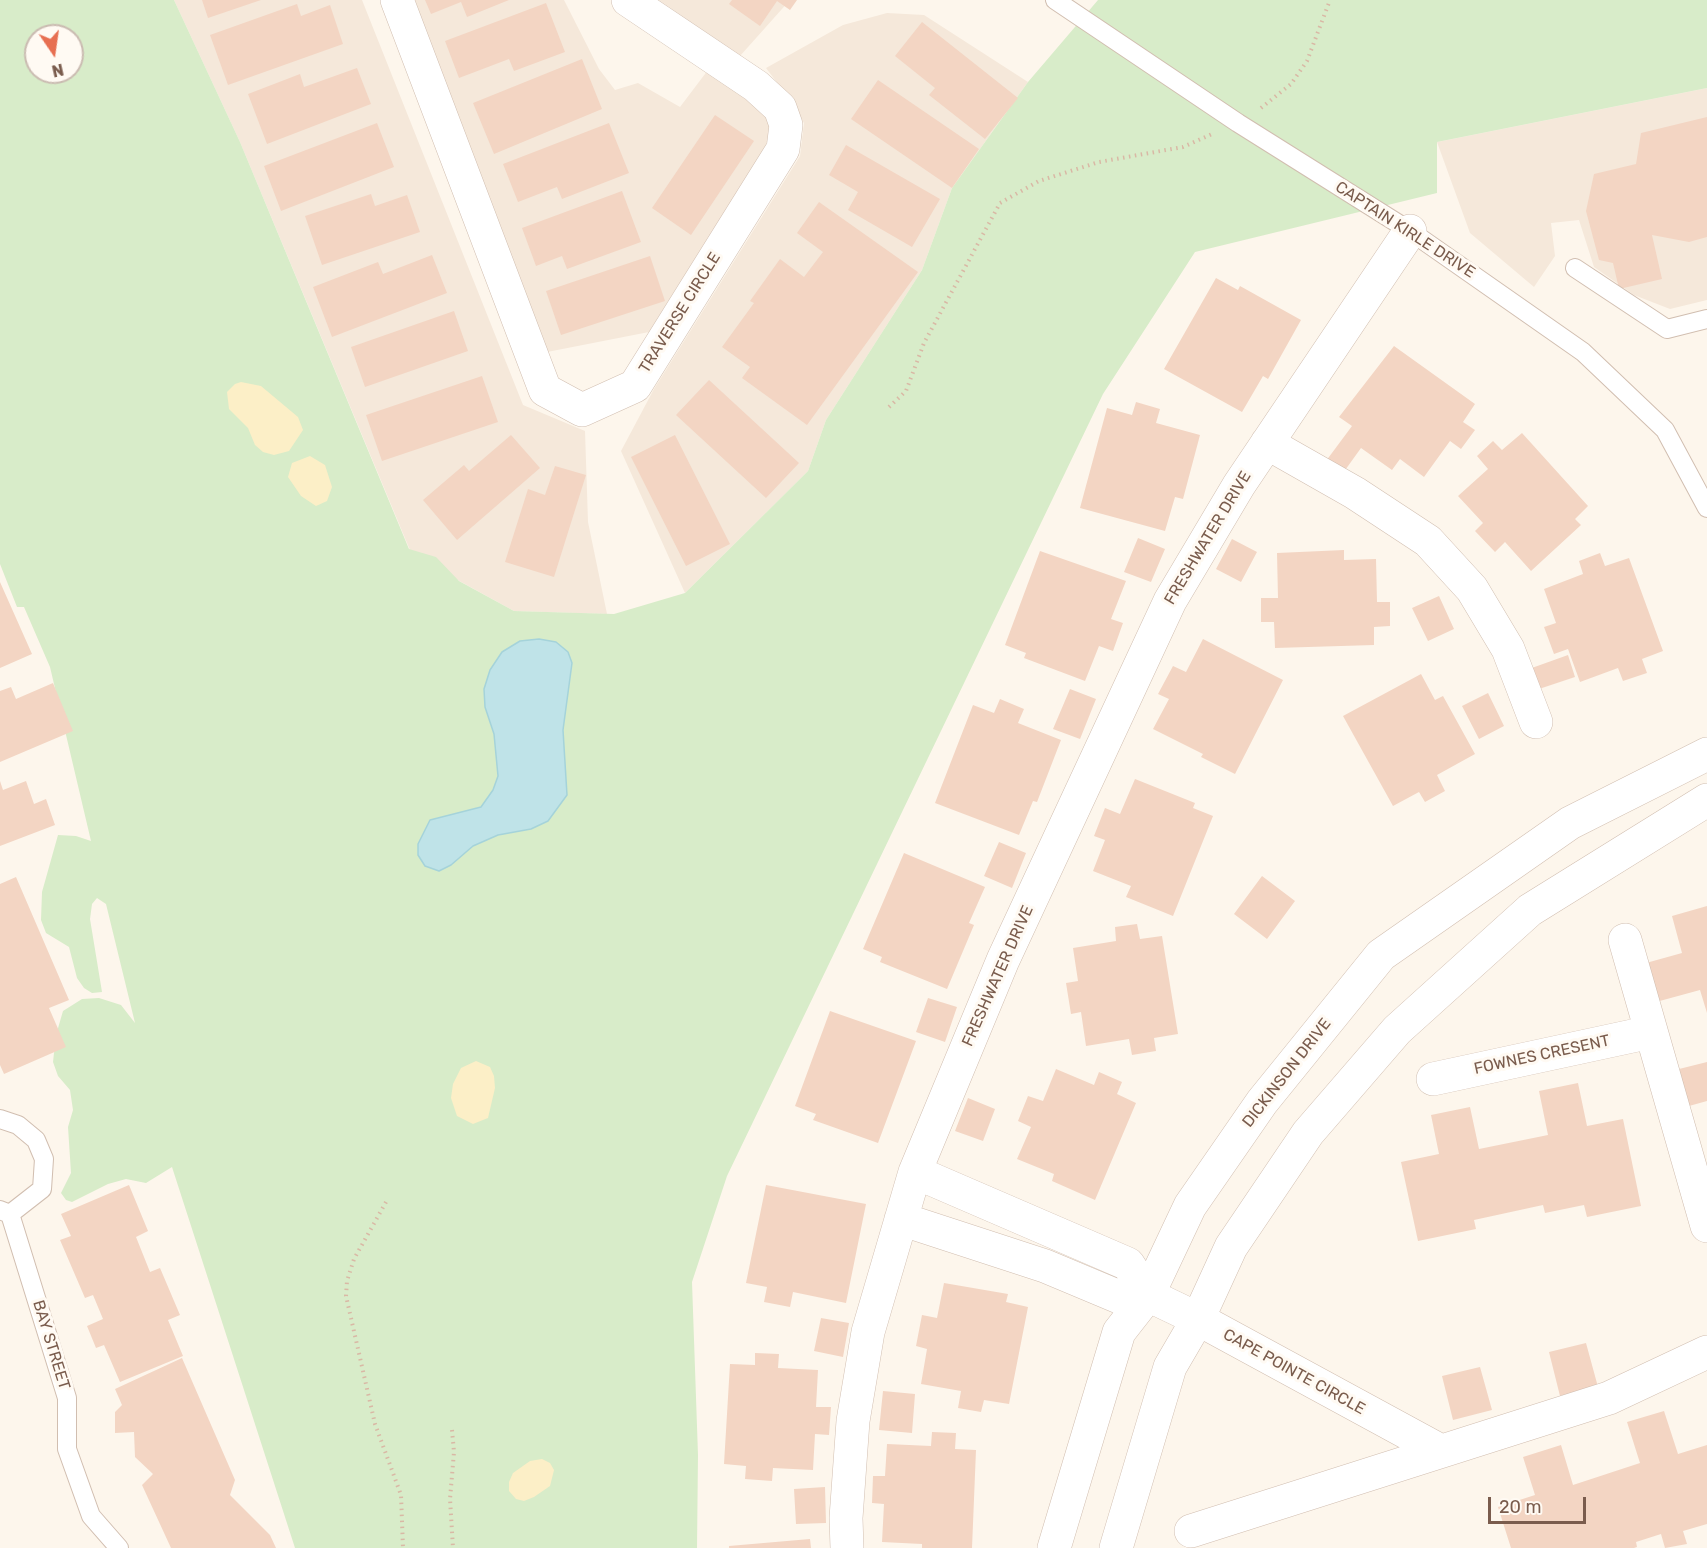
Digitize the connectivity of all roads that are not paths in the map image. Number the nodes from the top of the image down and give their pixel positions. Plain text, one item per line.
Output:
1 (397, 0) edge
2 (628, 0) edge
3 (1055, 0) edge
4 (1410, 231) junction
5 (1575, 268) dead end
6 (1707, 319) edge
7 (1267, 443) junction
8 (1707, 508) edge
9 (1536, 722) dead end
10 (1707, 754) edge
11 (1707, 800) edge
12 (1625, 940) dead end
13 (1651, 1032) junction
14 (1434, 1079) dead end
15 (0, 1119) edge
16 (915, 1172) junction
17 (5, 1212) edge
18 (901, 1219) junction
19 (1707, 1226) edge
20 (1148, 1295) junction
21 (1198, 1319) junction
22 (1707, 1352) edge
23 (1439, 1450) junction
24 (1191, 1531) dead end
25 (119, 1548) edge
26 (848, 1548) edge
27 (1054, 1548) edge
28 (1116, 1548) edge

1 - 2 street, TRAVERSE CIRCLE
3 - 4 lane, CAPTAIN KIRLE DRIVE
4 - 7 street, FRESHWATER DRIVE
4 - 8 lane, CAPTAIN KIRLE DRIVE
5 - 6 lane
7 - 9 street
7 - 16 street, FRESHWATER DRIVE
10 - 20 street, DICKINSON DRIVE
11 - 21 street
12 - 13 street
13 - 14 street, FOWNES CRESENT
13 - 19 street
15 - 17 lane
16 - 18 street, FRESHWATER DRIVE
16 - 20 street
17 - 25 lane, BAY STREET
18 - 20 street, CAPE POINTE CIRCLE
18 - 26 street, FRESHWATER DRIVE
20 - 21 street, CAPE POINTE CIRCLE
20 - 27 street, DICKINSON DRIVE
21 - 23 street, CAPE POINTE CIRCLE
21 - 28 street
22 - 23 street
23 - 24 street

